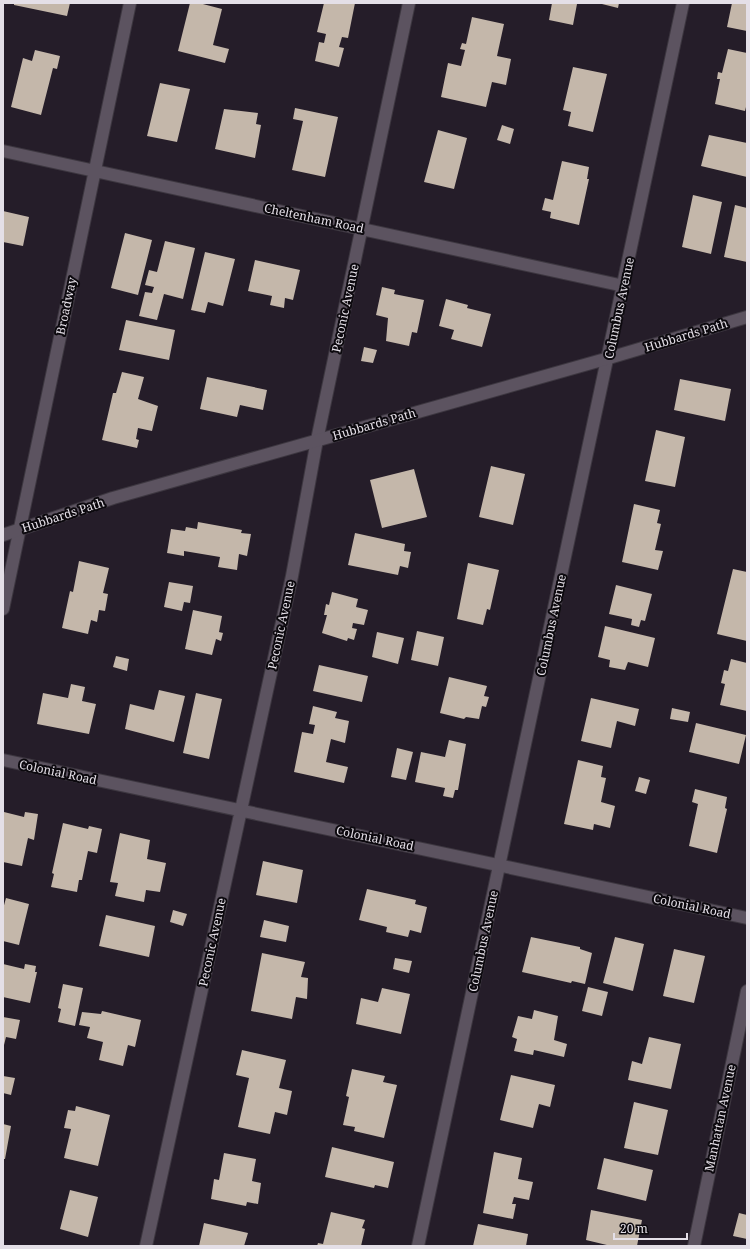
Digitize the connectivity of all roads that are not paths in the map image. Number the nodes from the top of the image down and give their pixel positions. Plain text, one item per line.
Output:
1 (130, 3) edge
2 (409, 3) edge
3 (683, 3) edge
4 (3, 151) edge
5 (95, 170) junction
6 (362, 229) junction
7 (624, 286) junction
8 (747, 317) edge
9 (608, 358) junction
10 (317, 440) junction
11 (19, 529) junction
12 (3, 535) edge
13 (3, 610) edge
14 (3, 760) edge
15 (241, 810) junction
16 (500, 864) junction
17 (747, 918) edge
18 (747, 990) edge
19 (146, 1246) edge
20 (418, 1246) edge
21 (694, 1246) edge

1 - 5 street, Broadway
2 - 6 street, Peconic Avenue
3 - 7 street, Columbus Avenue
4 - 5 street, Cheltenham Road
5 - 6 street, Cheltenham Road
5 - 11 street, Broadway
6 - 7 street, Cheltenham Road
6 - 10 street, Peconic Avenue
7 - 9 street, Columbus Avenue
8 - 9 street, Hubbards Path
9 - 10 street, Hubbards Path
9 - 16 street, Columbus Avenue
10 - 11 street, Hubbards Path
10 - 15 street, Peconic Avenue
11 - 12 street, Hubbards Path
11 - 13 street, Broadway
14 - 15 street, Colonial Road
15 - 16 street, Colonial Road
15 - 19 street, Peconic Avenue
16 - 17 street, Colonial Road
16 - 20 street, Columbus Avenue
18 - 21 street, Manhattan Avenue

